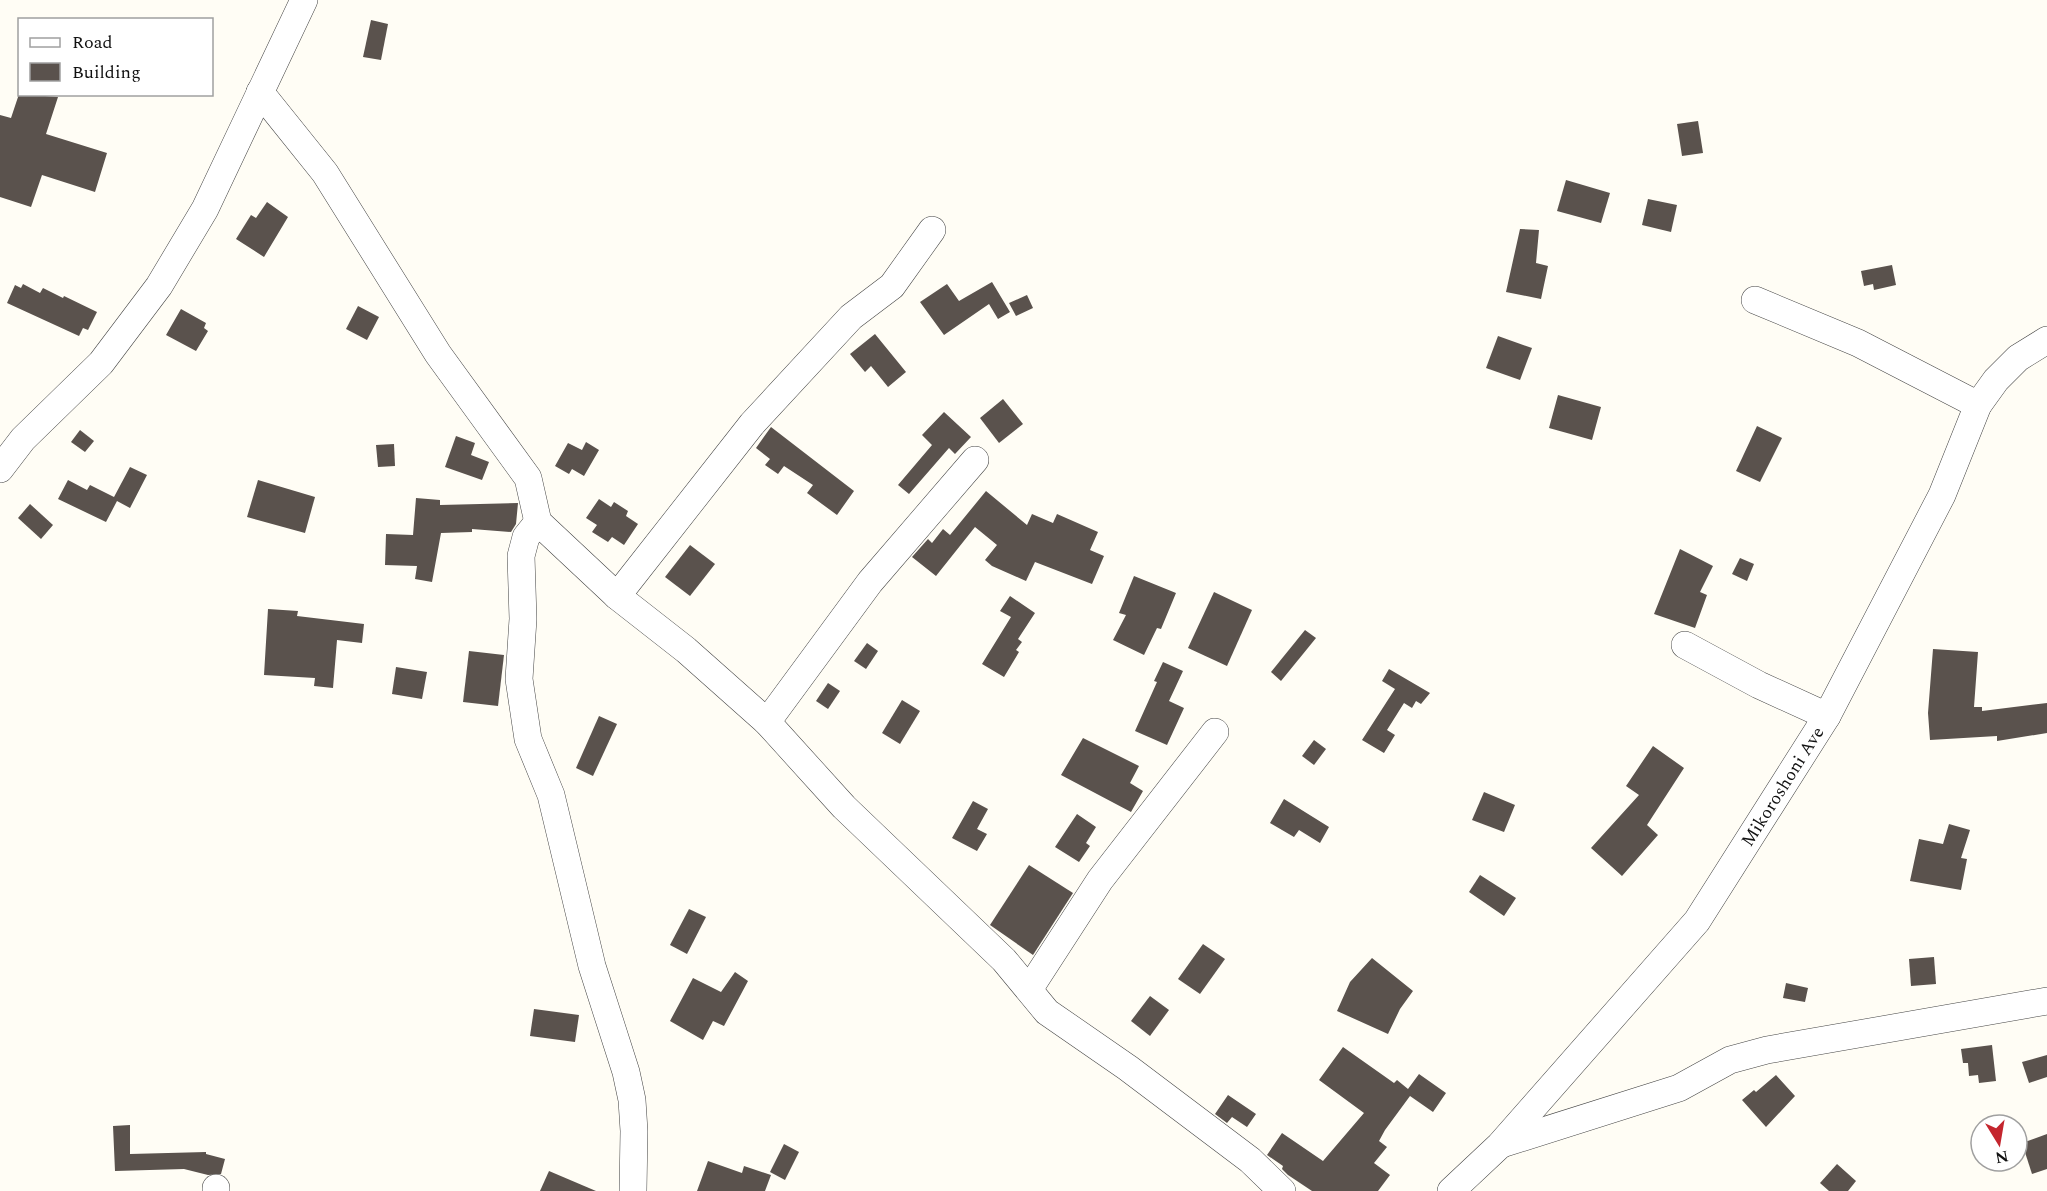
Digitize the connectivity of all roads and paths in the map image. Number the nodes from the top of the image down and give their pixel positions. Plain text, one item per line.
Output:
1 (304, 0) edge
2 (260, 92) junction
3 (932, 230) dead end
4 (1755, 300) dead end
5 (2047, 340) edge
6 (1978, 405) junction
7 (975, 460) dead end
8 (0, 469) edge
9 (537, 522) junction
10 (617, 596) junction
11 (1685, 645) dead end
12 (1827, 716) junction
13 (767, 722) junction
14 (1215, 732) dead end
15 (1030, 988) junction
16 (2047, 1001) edge
17 (1500, 1145) junction
18 (633, 1191) edge
19 (1282, 1191) edge
20 (1451, 1191) edge

1 - 2 street
2 - 8 street
2 - 9 street
3 - 10 street
4 - 6 street
5 - 6 street, Mikoroshoni Ave
6 - 12 street, Mikoroshoni Ave
7 - 13 street
9 - 10 street
9 - 18 street
10 - 13 street
11 - 12 street
12 - 17 street, Mikoroshoni Ave
13 - 15 street
14 - 15 street
15 - 19 street
16 - 17 street
17 - 20 street, Mikoroshoni Ave

